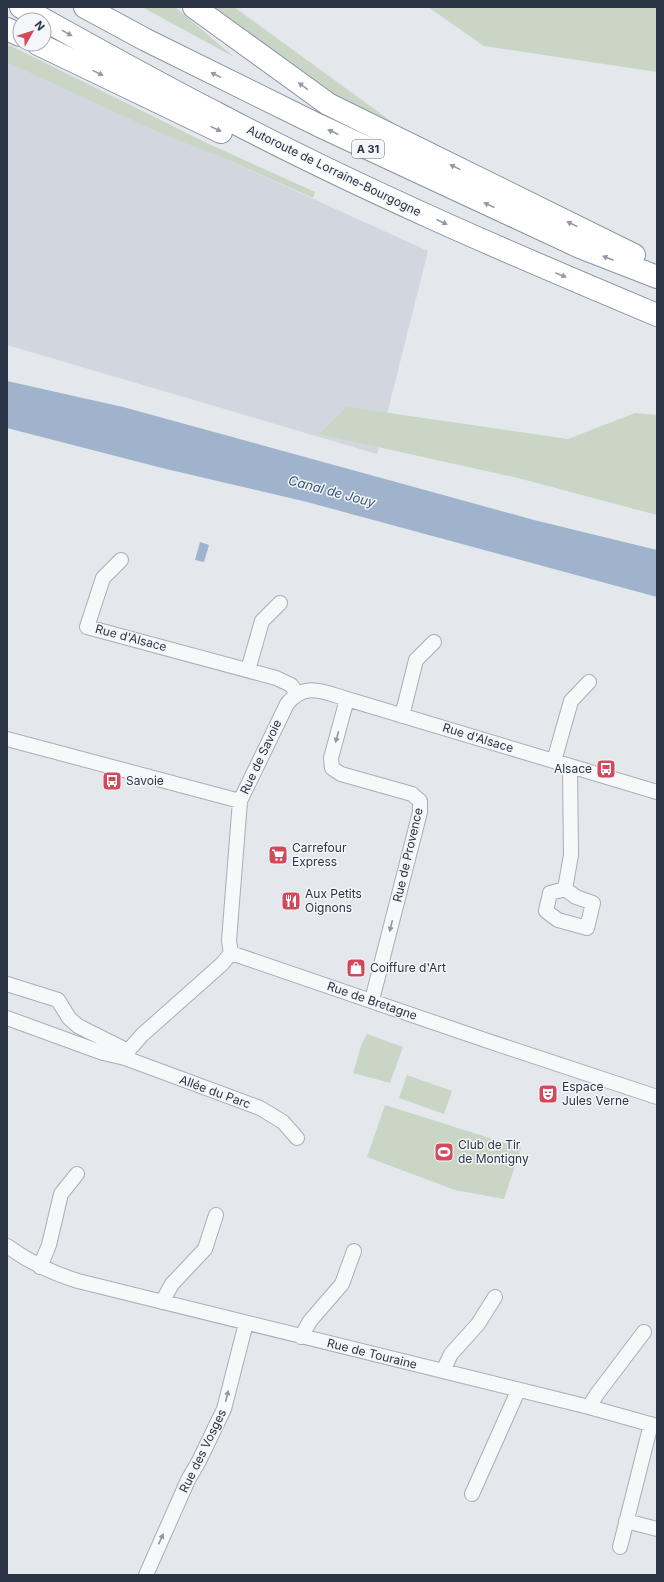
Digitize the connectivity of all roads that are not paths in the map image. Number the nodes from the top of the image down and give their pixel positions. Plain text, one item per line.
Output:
1 (21, 7) edge
2 (85, 7) edge
3 (194, 7) edge
4 (52, 51) edge
5 (279, 145) junction
6 (657, 266) edge
7 (657, 277) edge
8 (657, 315) edge
9 (122, 560) dead end
10 (280, 603) dead end
11 (434, 642) dead end
12 (248, 670) junction
13 (589, 682) dead end
14 (297, 693) junction
15 (347, 699) junction
16 (402, 716) junction
17 (7, 739) edge
18 (554, 761) junction
19 (570, 766) junction
20 (657, 792) edge
21 (240, 801) junction
22 (565, 890) dead end
23 (231, 953) junction
24 (7, 984) edge
25 (372, 1000) junction
26 (7, 1018) edge
27 (78, 1026) junction
28 (77, 1042) junction
29 (127, 1055) junction
30 (657, 1097) edge
31 (297, 1138) dead end
32 (77, 1174) dead end
33 (216, 1215) dead end
34 (7, 1246) edge
35 (354, 1250) dead end
36 (40, 1267) junction
37 (495, 1297) dead end
38 (162, 1302) junction
39 (246, 1323) junction
40 (644, 1332) dead end
41 (301, 1337) junction
42 (443, 1371) junction
43 (518, 1391) junction
44 (589, 1408) junction
45 (654, 1425) edge
46 (472, 1494) dead end
47 (626, 1522) junction
48 (657, 1529) edge
49 (620, 1547) dead end
50 (146, 1575) edge

1 -> 5 highway, Autoroute de Lorraine-Bourgogne
7 -> 2 highway, A 31
6 -> 3 highway
4 -> 5 highway
5 -> 8 highway, Autoroute de Lorraine-Bourgogne
9 - 12 street, Rue d'Alsace
10 - 12 street
11 - 16 street
12 - 14 street, Rue d'Alsace
13 - 18 street
14 - 15 street, Rue d'Alsace
14 - 21 street, Rue de Savoie
15 - 16 street, Rue d'Alsace
15 -> 25 street, Rue de Provence
16 - 18 street, Rue d'Alsace
17 - 21 street, Rue de Savoie
18 - 19 street, Rue d'Alsace
19 - 20 street, Rue d'Alsace
19 - 22 street
21 - 23 street
23 - 25 street, Rue de Bretagne
23 - 29 street
24 - 27 street, Allée du Parc
25 - 30 street, Rue de Bretagne
26 - 28 street, Allée du Parc
27 - 28 street
27 - 29 street, Allée du Parc
28 - 29 street, Allée du Parc
29 - 31 street, Allée du Parc
32 - 36 street
33 - 38 street
34 - 36 street, Rue de Touraine
35 - 41 street
36 - 38 street, Rue de Touraine
37 - 42 street
38 - 39 street, Rue de Touraine
39 - 41 street, Rue de Touraine
50 -> 39 street, Rue des Vosges
40 - 44 street
41 - 42 street, Rue de Touraine
42 - 43 street, Rue de Touraine
43 - 44 street, Rue de Touraine
43 - 46 street
44 - 45 street, Rue de Touraine
45 - 47 street
47 - 48 street
47 - 49 street

